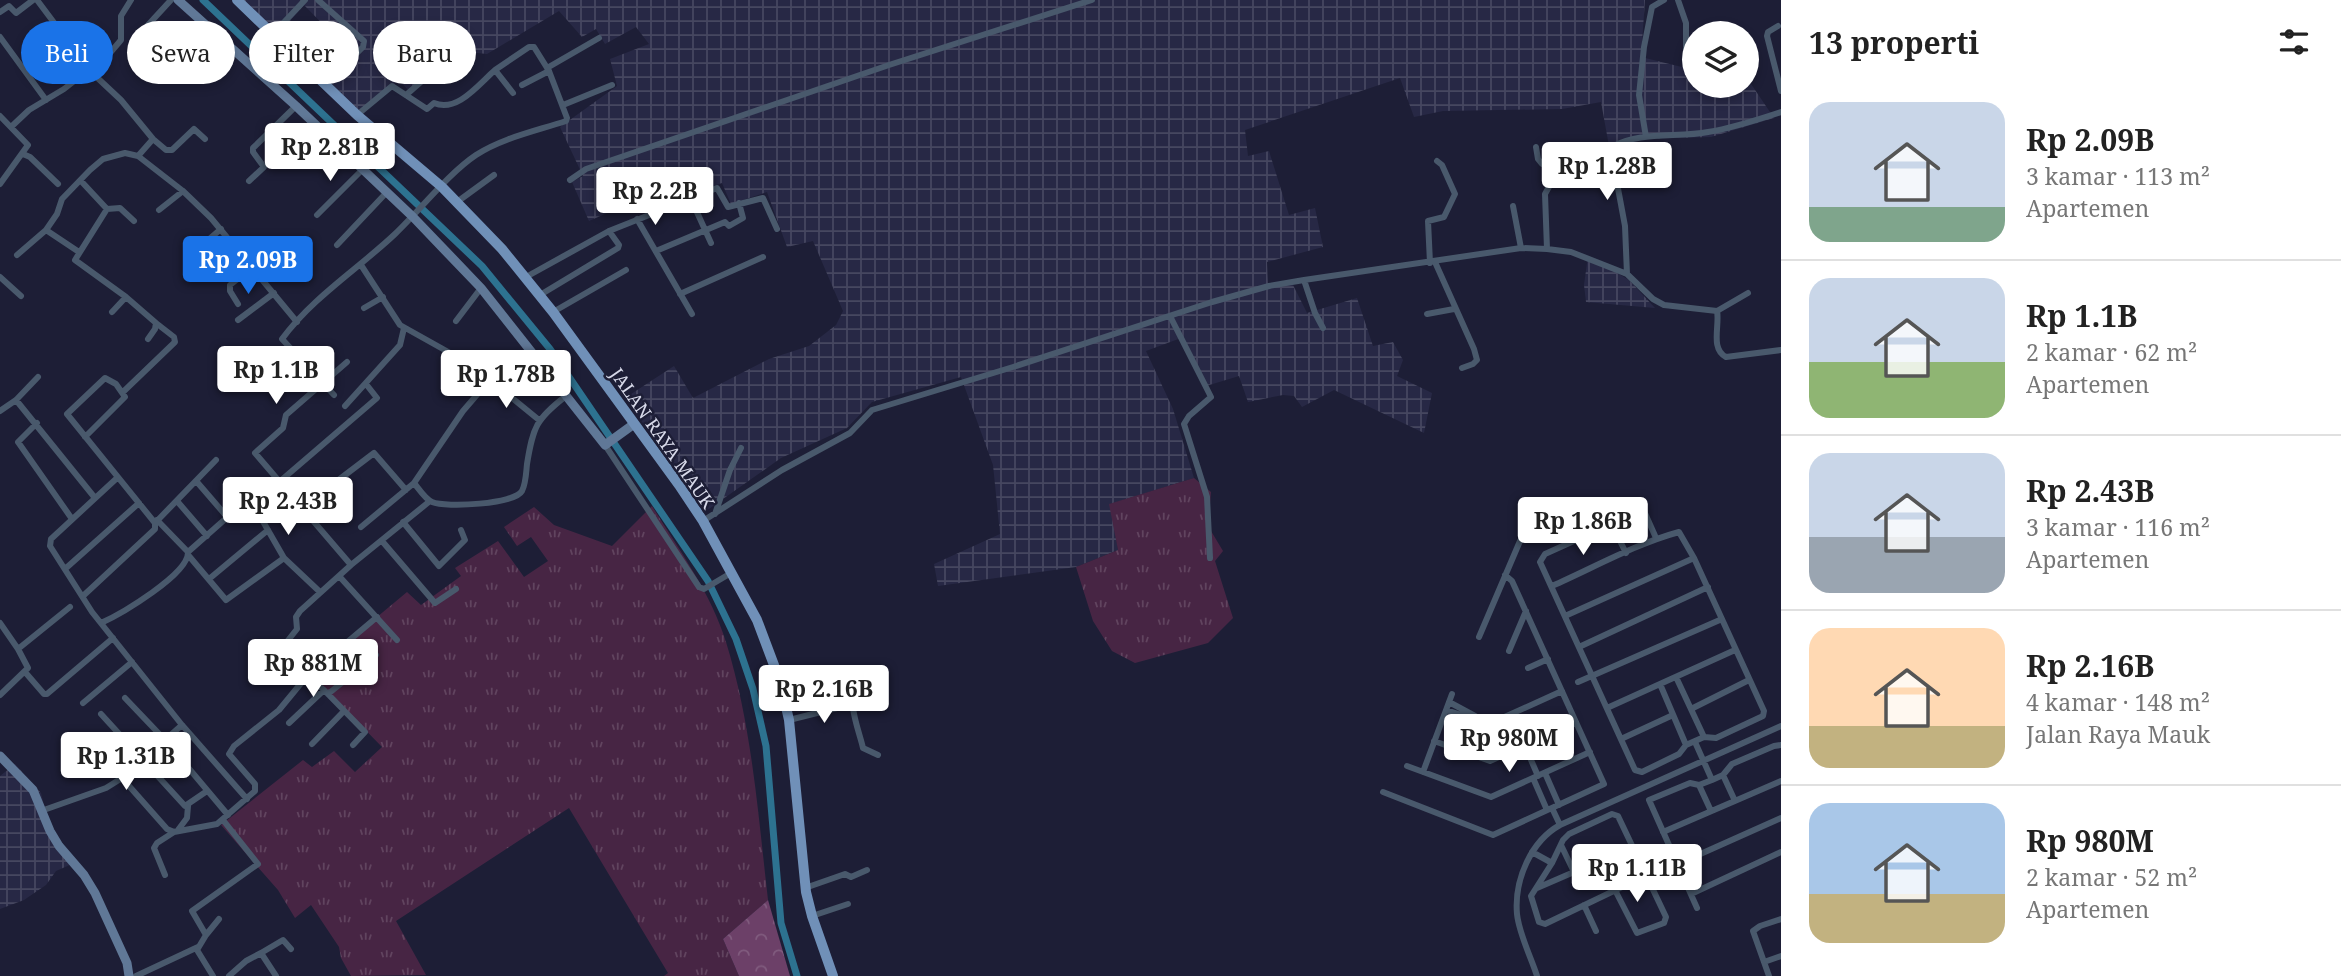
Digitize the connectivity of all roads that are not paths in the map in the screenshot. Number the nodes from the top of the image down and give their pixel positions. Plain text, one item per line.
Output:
1 (35, 0) edge
2 (131, 0) edge
3 (171, 0) edge
4 (178, 0) edge
5 (237, 0) edge
6 (305, 0) edge
7 (318, 0) edge
8 (1092, 0) edge
9 (1664, 0) edge
10 (1678, 0) edge
11 (0, 12) edge
12 (52, 21) edge
13 (152, 21) edge
14 (258, 21) edge
15 (285, 21) edge
16 (342, 21) edge
17 (1685, 21) edge
18 (1778, 26) dead end
19 (0, 37) edge
20 (359, 37) edge
21 (599, 38) dead end
22 (113, 49) edge
23 (359, 51) edge
24 (548, 69) junction
25 (495, 70) junction
26 (70, 84) edge
27 (103, 84) edge
28 (326, 84) edge
29 (419, 84) edge
30 (522, 85) dead end
31 (612, 85) dead end
32 (1780, 87) edge
33 (513, 93) dead end
34 (406, 95) junction
35 (46, 100) junction
36 (563, 105) junction
37 (296, 106) junction
38 (1781, 112) edge
39 (357, 115) junction
40 (0, 117) edge
41 (11, 127) junction
42 (1646, 137) junction
43 (153, 139) junction
44 (205, 139) dead end
45 (1536, 147) dead end
46 (1611, 151) junction
47 (23, 154) junction
48 (138, 156) junction
49 (1437, 161) dead end
50 (1547, 163) junction
51 (363, 169) junction
52 (494, 175) dead end
53 (570, 180) dead end
54 (81, 181) junction
55 (250, 181) dead end
56 (0, 184) edge
57 (58, 184) dead end
58 (439, 190) junction
59 (183, 191) junction
60 (387, 192) junction
61 (691, 199) junction
62 (457, 202) junction
63 (738, 203) junction
64 (1513, 206) dead end
65 (107, 209) junction
66 (159, 210) dead end
67 (317, 215) dead end
68 (415, 215) junction
69 (637, 219) junction
70 (134, 221) dead end
71 (221, 229) junction
72 (777, 229) dead end
73 (46, 230) junction
74 (705, 230) junction
75 (609, 231) junction
76 (711, 243) dead end
77 (303, 244) dead end
78 (337, 245) dead end
79 (1521, 248) junction
80 (1547, 249) junction
81 (656, 251) junction
82 (79, 252) junction
83 (194, 252) dead end
84 (17, 255) dead end
85 (763, 257) dead end
86 (1432, 262) junction
87 (361, 265) junction
88 (253, 267) junction
89 (626, 270) dead end
90 (1627, 274) junction
91 (0, 277) edge
92 (261, 277) junction
93 (526, 277) junction
94 (1304, 280) junction
95 (481, 288) junction
96 (274, 293) junction
97 (1748, 293) dead end
98 (680, 294) junction
99 (540, 295) junction
100 (21, 296) dead end
101 (126, 297) junction
102 (383, 297) junction
103 (238, 304) dead end
104 (364, 308) dead end
105 (1454, 309) junction
106 (1717, 311) junction
107 (112, 312) dead end
108 (553, 312) junction
109 (692, 314) dead end
110 (1427, 314) dead end
111 (1170, 316) junction
112 (239, 320) dead end
113 (456, 321) dead end
114 (297, 322) junction
115 (156, 323) junction
116 (404, 328) junction
117 (1323, 328) dead end
118 (148, 339) dead end
119 (1781, 350) edge
120 (292, 352) junction
121 (506, 361) dead end
122 (346, 362) dead end
123 (1462, 368) dead end
124 (38, 377) dead end
125 (491, 380) junction
126 (258, 382) dead end
127 (322, 383) junction
128 (366, 384) junction
129 (123, 393) junction
130 (334, 395) dead end
131 (566, 396) junction
132 (16, 400) junction
133 (345, 406) dead end
134 (0, 411) edge
135 (539, 420) junction
136 (37, 424) junction
137 (631, 426) junction
138 (85, 437) junction
139 (607, 444) junction
140 (741, 448) dead end
141 (216, 460) dead end
142 (117, 478) junction
143 (197, 482) junction
144 (278, 483) junction
145 (414, 483) junction
146 (406, 490) junction
147 (95, 498) junction
148 (177, 501) junction
149 (430, 501) junction
150 (139, 503) junction
151 (303, 511) junction
152 (1644, 512) dead end
153 (715, 513) junction
154 (228, 518) junction
155 (72, 519) junction
156 (156, 521) junction
157 (703, 522) junction
158 (403, 523) junction
159 (360, 527) dead end
160 (268, 530) junction
161 (461, 530) dead end
162 (207, 536) junction
163 (1656, 538) junction
164 (382, 541) junction
165 (1520, 541) dead end
166 (1626, 553) junction
167 (189, 554) junction
168 (284, 558) junction
169 (1210, 558) dead end
170 (1694, 558) junction
171 (351, 565) junction
172 (65, 569) junction
173 (728, 575) junction
174 (1505, 575) junction
175 (339, 576) junction
176 (209, 579) junction
177 (1552, 586) junction
178 (1707, 587) junction
179 (456, 589) dead end
180 (320, 592) junction
181 (83, 596) junction
182 (70, 607) dead end
183 (1526, 611) junction
184 (1565, 616) junction
185 (377, 617) junction
186 (1722, 619) junction
187 (0, 623) edge
188 (101, 623) junction
189 (1479, 636) dead end
190 (113, 638) junction
191 (397, 640) dead end
192 (1579, 647) junction
193 (18, 649) junction
194 (1735, 650) junction
195 (1509, 651) dead end
196 (376, 655) dead end
197 (1548, 659) junction
198 (132, 662) junction
199 (882, 668) dead end
200 (1528, 668) dead end
201 (25, 672) junction
202 (307, 676) junction
203 (1592, 676) junction
204 (1676, 677) junction
205 (1749, 680) junction
206 (1578, 682) dead end
207 (1660, 684) junction
208 (1562, 691) junction
209 (326, 692) junction
210 (0, 695) edge
211 (125, 698) dead end
212 (83, 703) dead end
213 (853, 704) junction
214 (1607, 708) junction
215 (1691, 709) junction
216 (1446, 710) junction
217 (344, 711) junction
218 (101, 714) dead end
219 (1511, 714) junction
220 (1673, 715) junction
221 (789, 720) junction
222 (1576, 722) junction
223 (289, 723) dead end
224 (1489, 724) junction
225 (182, 725) junction
226 (1781, 726) edge
227 (1704, 737) junction
228 (1621, 739) junction
229 (165, 740) junction
230 (1434, 741) junction
231 (1695, 741) junction
232 (312, 744) dead end
233 (353, 745) dead end
234 (1524, 745) junction
235 (1686, 745) junction
236 (1781, 745) edge
237 (1590, 752) junction
238 (878, 755) dead end
239 (0, 757) edge
240 (142, 760) junction
241 (1703, 763) junction
242 (1407, 766) dead end
243 (1423, 772) junction
244 (1723, 775) junction
245 (1539, 776) junction
246 (122, 778) junction
247 (1712, 780) junction
248 (1781, 780) edge
249 (1699, 785) junction
250 (208, 791) junction
251 (1383, 792) dead end
252 (247, 799) junction
253 (1735, 801) junction
254 (188, 806) junction
255 (1553, 808) junction
256 (41, 811) junction
257 (1711, 811) junction
258 (225, 818) junction
259 (1781, 818) edge
260 (1560, 825) junction
261 (176, 831) junction
262 (1663, 832) junction
263 (1561, 845) junction
264 (1632, 846) junction
265 (1532, 852) junction
266 (1781, 852) edge
267 (1552, 863) junction
268 (1678, 864) junction
269 (867, 870) dead end
270 (1574, 872) junction
271 (165, 875) dead end
272 (1647, 875) junction
273 (805, 888) junction
274 (1537, 888) junction
275 (1615, 890) junction
276 (1691, 894) junction
277 (848, 904) dead end
278 (1584, 905) junction
279 (1697, 908) dead end
280 (811, 916) junction
281 (219, 919) dead end
282 (1781, 919) edge
283 (1596, 931) dead end
284 (206, 935) junction
285 (198, 947) junction
286 (291, 949) dead end
287 (261, 953) junction
288 (1781, 956) edge
289 (1764, 962) junction
290 (129, 976) edge
291 (136, 976) edge
292 (213, 976) edge
293 (229, 976) edge
294 (276, 976) edge
295 (833, 976) edge
296 (1537, 976) edge
297 (1769, 976) edge

1 - 11 street
1 - 12 street
2 - 22 street
3 - 13 street
4 - 37 street
5 - 14 main road, JALAN RAYA MAUK
6 - 15 street
7 - 16 street
8 - 53 street
9 - 42 street
10 - 17 street
18 - 32 street
19 - 35 street
20 - 23 street
21 - 24 street
24 - 25 street
24 - 30 street
24 - 36 street
25 - 33 street
25 - 34 street
26 - 35 street
27 - 43 street
28 - 39 main road, JALAN RAYA MAUK
29 - 34 street
31 - 36 street
34 - 39 street
35 - 41 street
36 - 58 street
37 - 51 street
37 - 55 street
38 - 42 street
39 - 58 main road, JALAN RAYA MAUK
40 - 41 street
41 - 47 street
42 - 46 street
43 - 44 street
43 - 48 street
45 - 50 street
46 - 50 street
46 - 90 street
47 - 56 street
47 - 57 street
48 - 54 street
48 - 59 street
49 - 86 street
50 - 80 street
51 - 60 street
51 - 67 street
52 - 62 street
54 - 65 street
54 - 73 street
58 - 62 main road, JALAN RAYA MAUK
58 - 68 street
59 - 66 street
59 - 71 street
60 - 68 street
60 - 78 street
61 - 63 street
61 - 69 street
61 - 74 street
62 - 93 main road, JALAN RAYA MAUK
63 - 72 street
63 - 74 street
64 - 79 street
65 - 70 street
65 - 82 street
68 - 87 street
68 - 95 street
69 - 75 street
69 - 81 street
71 - 83 street
71 - 88 street
73 - 82 street
73 - 84 street
74 - 76 street
74 - 81 street
75 - 93 street
75 - 99 street
77 - 92 street
79 - 80 street
79 - 86 street
80 - 90 street
81 - 98 street
82 - 101 street
85 - 98 street
86 - 94 street
86 - 105 street
87 - 102 street
87 - 114 street
88 - 92 street
88 - 103 street
89 - 108 street
90 - 106 street
91 - 100 street
92 - 96 street
93 - 99 main road, JALAN RAYA MAUK
94 - 111 street
94 - 117 street
95 - 113 street
95 - 131 street
96 - 112 street
96 - 114 street
97 - 106 street
98 - 109 street
99 - 108 main road, JALAN RAYA MAUK
101 - 107 street
101 - 115 street
102 - 104 street
102 - 116 street
105 - 110 street
105 - 123 street
106 - 119 street
108 - 137 main road, JALAN RAYA MAUK
111 - 153 street
111 - 169 street
114 - 120 street
115 - 118 street
115 - 129 street
116 - 125 street
116 - 128 street
120 - 126 street
120 - 127 street
121 - 125 street
122 - 127 street
124 - 132 street
125 - 135 street
125 - 145 street
127 - 130 street
127 - 144 street
128 - 133 street
128 - 144 street
129 - 138 street
129 - 138 street
131 - 135 street
131 - 139 street
132 - 134 street
132 - 136 street
135 - 149 street
136 - 147 street
136 - 155 street
137 - 139 street
137 - 157 main road, JALAN RAYA MAUK
138 - 142 street
139 - 173 street
140 - 153 street
141 - 143 street
142 - 147 street
142 - 150 street
143 - 148 street
143 - 154 street
144 - 151 street
145 - 146 street
145 - 149 street
146 - 151 street
146 - 159 street
147 - 155 street
148 - 156 street
148 - 162 street
149 - 158 street
150 - 156 street
150 - 172 street
151 - 171 street
152 - 163 street
153 - 157 street
154 - 160 street
154 - 162 street
155 - 172 street
156 - 167 street
156 - 181 street
157 - 173 main road, JALAN RAYA MAUK
158 - 161 street
158 - 164 street
160 - 168 street
160 - 176 street
162 - 167 street
163 - 166 street
163 - 170 street
164 - 171 street
164 - 179 street
165 - 174 street
166 - 177 street
166 - 177 street
167 - 176 street
167 - 188 street
168 - 176 street
168 - 180 street
170 - 178 street
170 - 184 street
171 - 175 street
172 - 181 street
173 - 221 main road, JALAN RAYA MAUK
174 - 183 street
174 - 189 street
175 - 180 street
175 - 185 street
177 - 184 street
178 - 186 street
178 - 192 street
180 - 202 street
181 - 188 street
182 - 193 street
183 - 195 street
183 - 197 street
184 - 192 street
185 - 191 street
185 - 202 street
186 - 194 street
186 - 203 street
187 - 193 street
188 - 190 street
190 - 198 street
190 - 201 street
192 - 203 street
193 - 201 street
194 - 204 street
194 - 205 street
196 - 209 street
197 - 200 street
197 - 208 street
198 - 212 street
198 - 225 street
199 - 213 street
201 - 210 street
202 - 209 street
202 - 252 street
203 - 206 street
203 - 214 street
204 - 207 street
204 - 215 street
205 - 215 street
205 - 227 street
207 - 214 street
207 - 220 street
208 - 219 street
208 - 222 street
209 - 217 street
209 - 223 street
211 - 229 street
213 - 221 street
213 - 238 street
214 - 228 street
215 - 227 street
216 - 224 street
216 - 224 street
216 - 230 street
217 - 232 street
217 - 233 street
218 - 240 street
219 - 224 street
219 - 234 street
220 - 228 street
220 - 235 street
221 - 273 main road, JALAN RAYA MAUK
222 - 234 street
222 - 237 street
225 - 229 street
225 - 252 street
226 - 241 street
227 - 231 street
228 - 235 street
229 - 240 street
229 - 250 street
230 - 234 street
230 - 243 street
231 - 235 street
231 - 241 street
234 - 245 street
236 - 244 street
237 - 245 street
237 - 255 street
239 - 256 street
240 - 246 street
240 - 254 street
241 - 247 street
241 - 260 street
242 - 243 street
243 - 245 street
244 - 247 street
244 - 253 street
245 - 255 street
245 - 255 street
246 - 256 street
246 - 261 street
247 - 249 street
248 - 253 street
249 - 257 street
249 - 262 street
250 - 254 street
250 - 258 street
251 - 255 street
252 - 258 street
253 - 257 street
254 - 261 street
255 - 260 street
256 - 290 street
257 - 262 street
258 - 261 street
258 - 284 street
259 - 268 street
260 - 265 street
261 - 271 street
262 - 268 street
263 - 264 street
263 - 267 street
263 - 270 street
264 - 270 street
264 - 272 street
265 - 267 street
265 - 296 street
266 - 276 street
267 - 274 street
268 - 276 street
269 - 273 street
270 - 274 street
272 - 275 street
272 - 275 street
273 - 280 main road, JALAN RAYA MAUK
274 - 278 street
275 - 278 street
276 - 279 street
277 - 280 street
278 - 283 street
280 - 295 main road, JALAN RAYA MAUK
281 - 284 street
282 - 289 street
284 - 285 street
285 - 291 street
285 - 292 street
286 - 287 street
287 - 293 street
287 - 294 street
288 - 289 street
289 - 297 street

